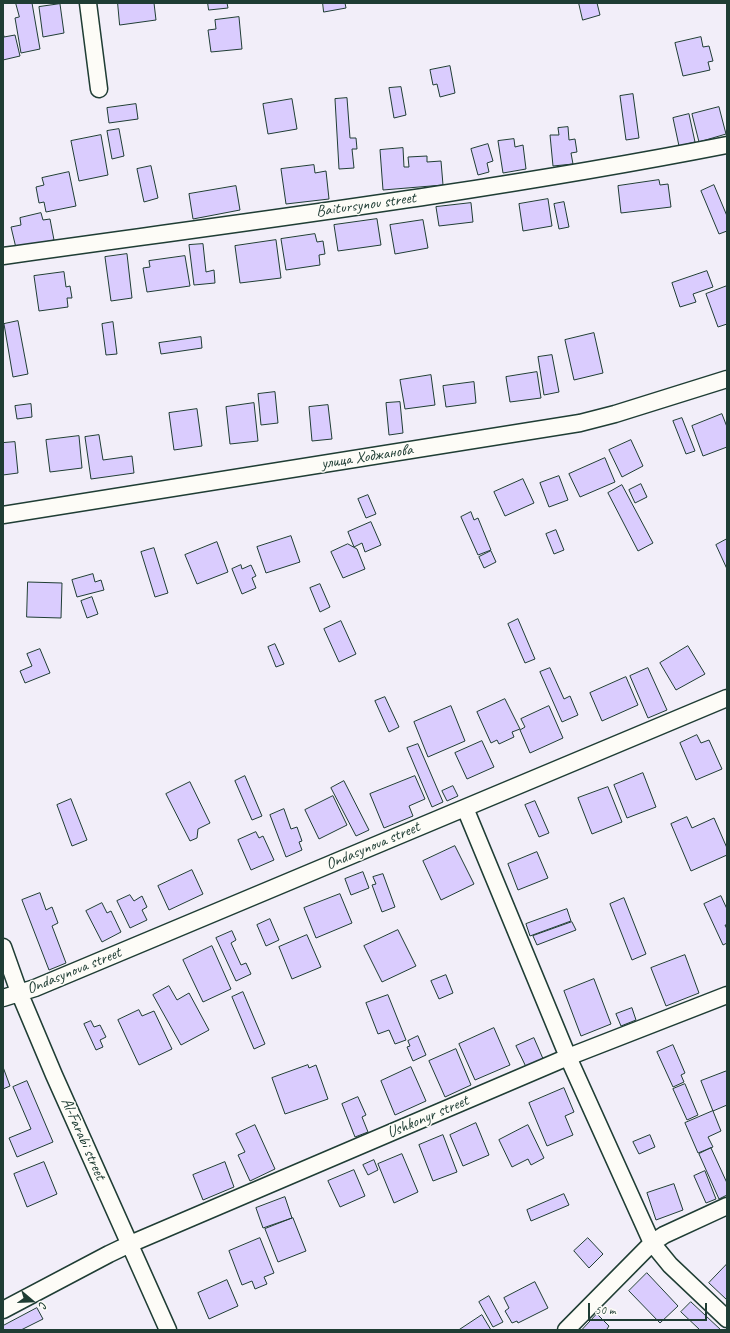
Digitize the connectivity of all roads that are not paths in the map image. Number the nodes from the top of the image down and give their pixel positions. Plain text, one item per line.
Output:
1 (88, 3) edge
2 (99, 89) dead end
3 (727, 145) edge
4 (3, 256) edge
5 (727, 379) edge
6 (3, 515) edge
7 (727, 698) edge
8 (465, 808) junction
9 (3, 947) edge
10 (19, 992) junction
11 (727, 995) edge
12 (3, 998) edge
13 (568, 1057) junction
14 (727, 1206) edge
15 (652, 1243) junction
16 (130, 1244) junction
17 (3, 1310) edge
18 (727, 1319) edge
19 (168, 1330) edge
20 (566, 1330) edge

1 - 2 street
3 - 4 street, Baitursynov street
5 - 6 street, улица Ходжанова
7 - 8 street, Ondasynova street
8 - 10 street, Ondasynova street
8 - 13 street
9 - 10 street, Al-Farabi street
10 - 12 street, Ondasynova street
10 - 16 street, Al-Farabi street
11 - 13 street, Ushkonyr street
13 - 15 street
13 - 16 street, Ushkonyr street
14 - 15 street
15 - 18 street
15 - 20 street
16 - 17 street, Ushkonyr street
16 - 19 street, Al-Farabi street

